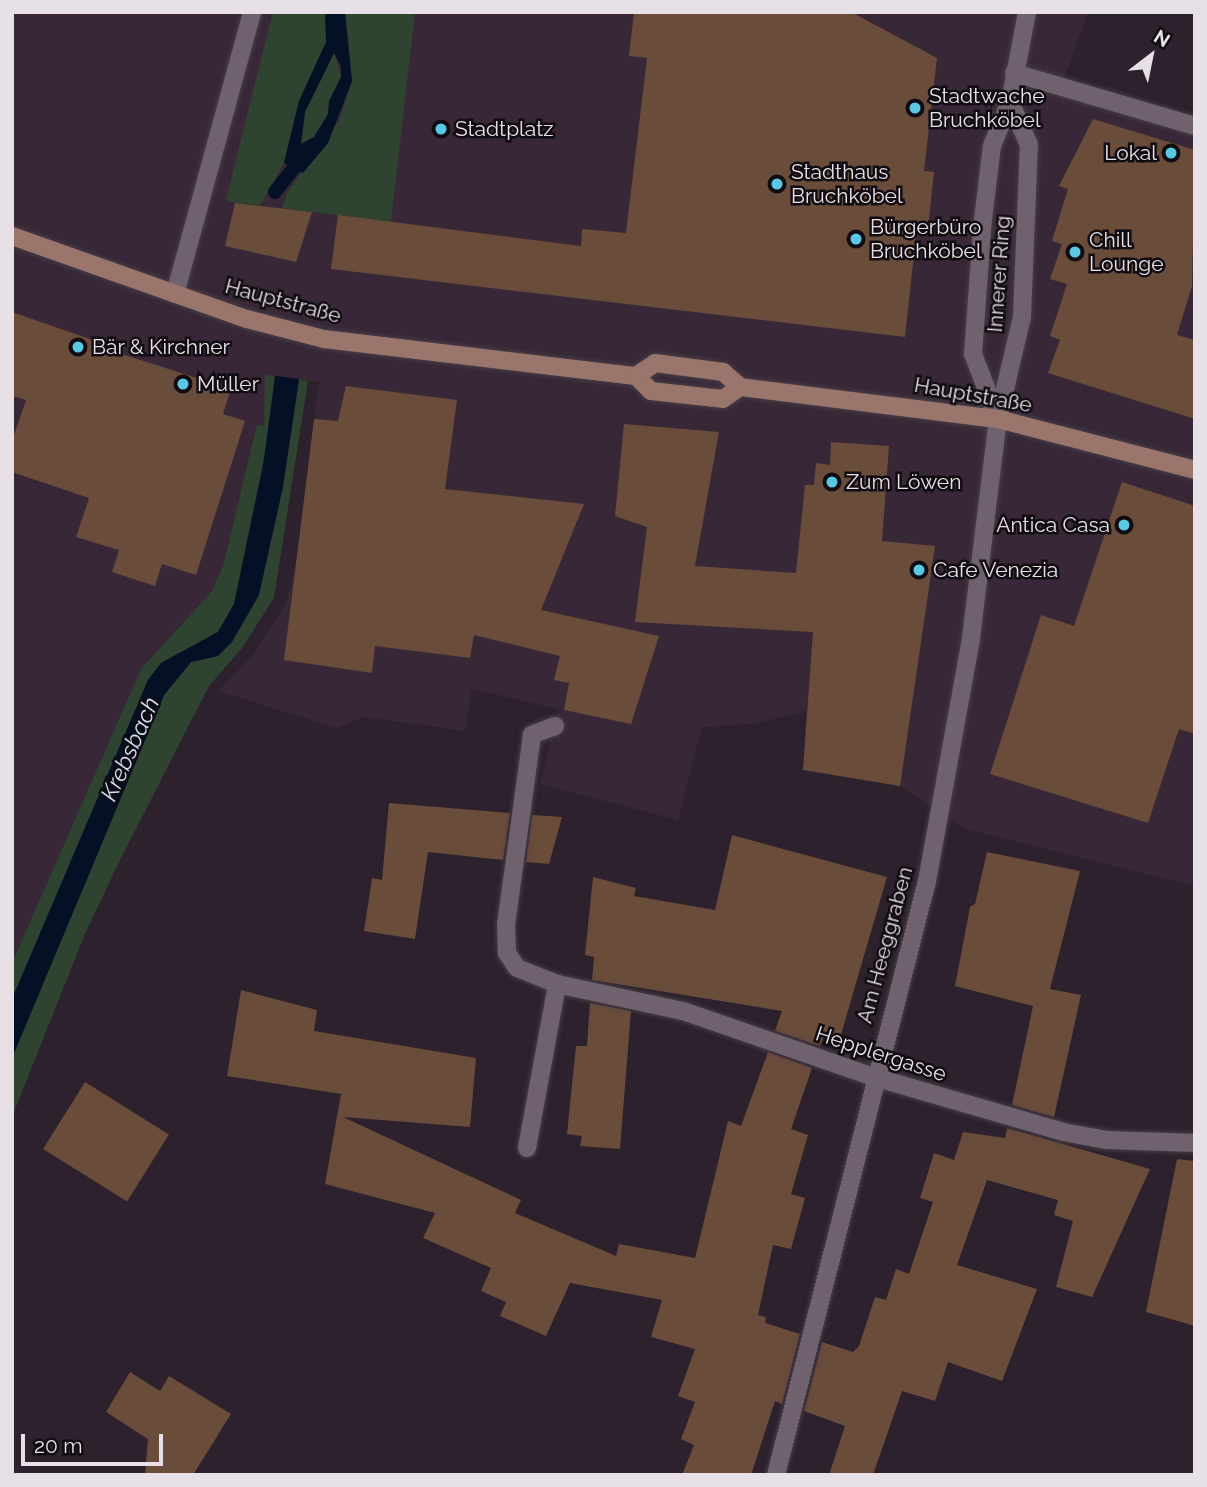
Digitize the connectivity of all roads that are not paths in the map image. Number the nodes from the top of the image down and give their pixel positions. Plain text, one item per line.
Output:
1 (252, 12) edge
2 (1027, 12) edge
3 (1014, 73) junction
4 (1010, 102) junction
5 (1195, 126) edge
6 (12, 236) edge
7 (175, 294) junction
8 (636, 376) junction
9 (740, 387) junction
10 (998, 419) junction
11 (1195, 470) edge
12 (555, 726) dead end
13 (557, 984) junction
14 (874, 1077) junction
15 (1195, 1143) edge
16 (527, 1148) dead end
17 (776, 1475) edge

1 - 7 street
2 - 3 street, Innerer Ring
3 - 4 street, Innerer Ring
3 - 5 street
4 - 10 street, Innerer Ring
4 - 10 street, Innerer Ring
6 - 7 main road, Hauptstraße
7 - 8 main road, Hauptstraße
8 - 9 main road, Hauptstraße
8 - 9 main road, Hauptstraße
9 - 10 main road, Hauptstraße
10 - 11 main road, Hauptstraße
10 - 14 street, Am Heeggraben
12 - 13 street, Hepplergasse
13 - 14 street, Hepplergasse
13 - 16 street
14 - 15 street, Hepplergasse
14 - 17 street, Am Heeggraben

